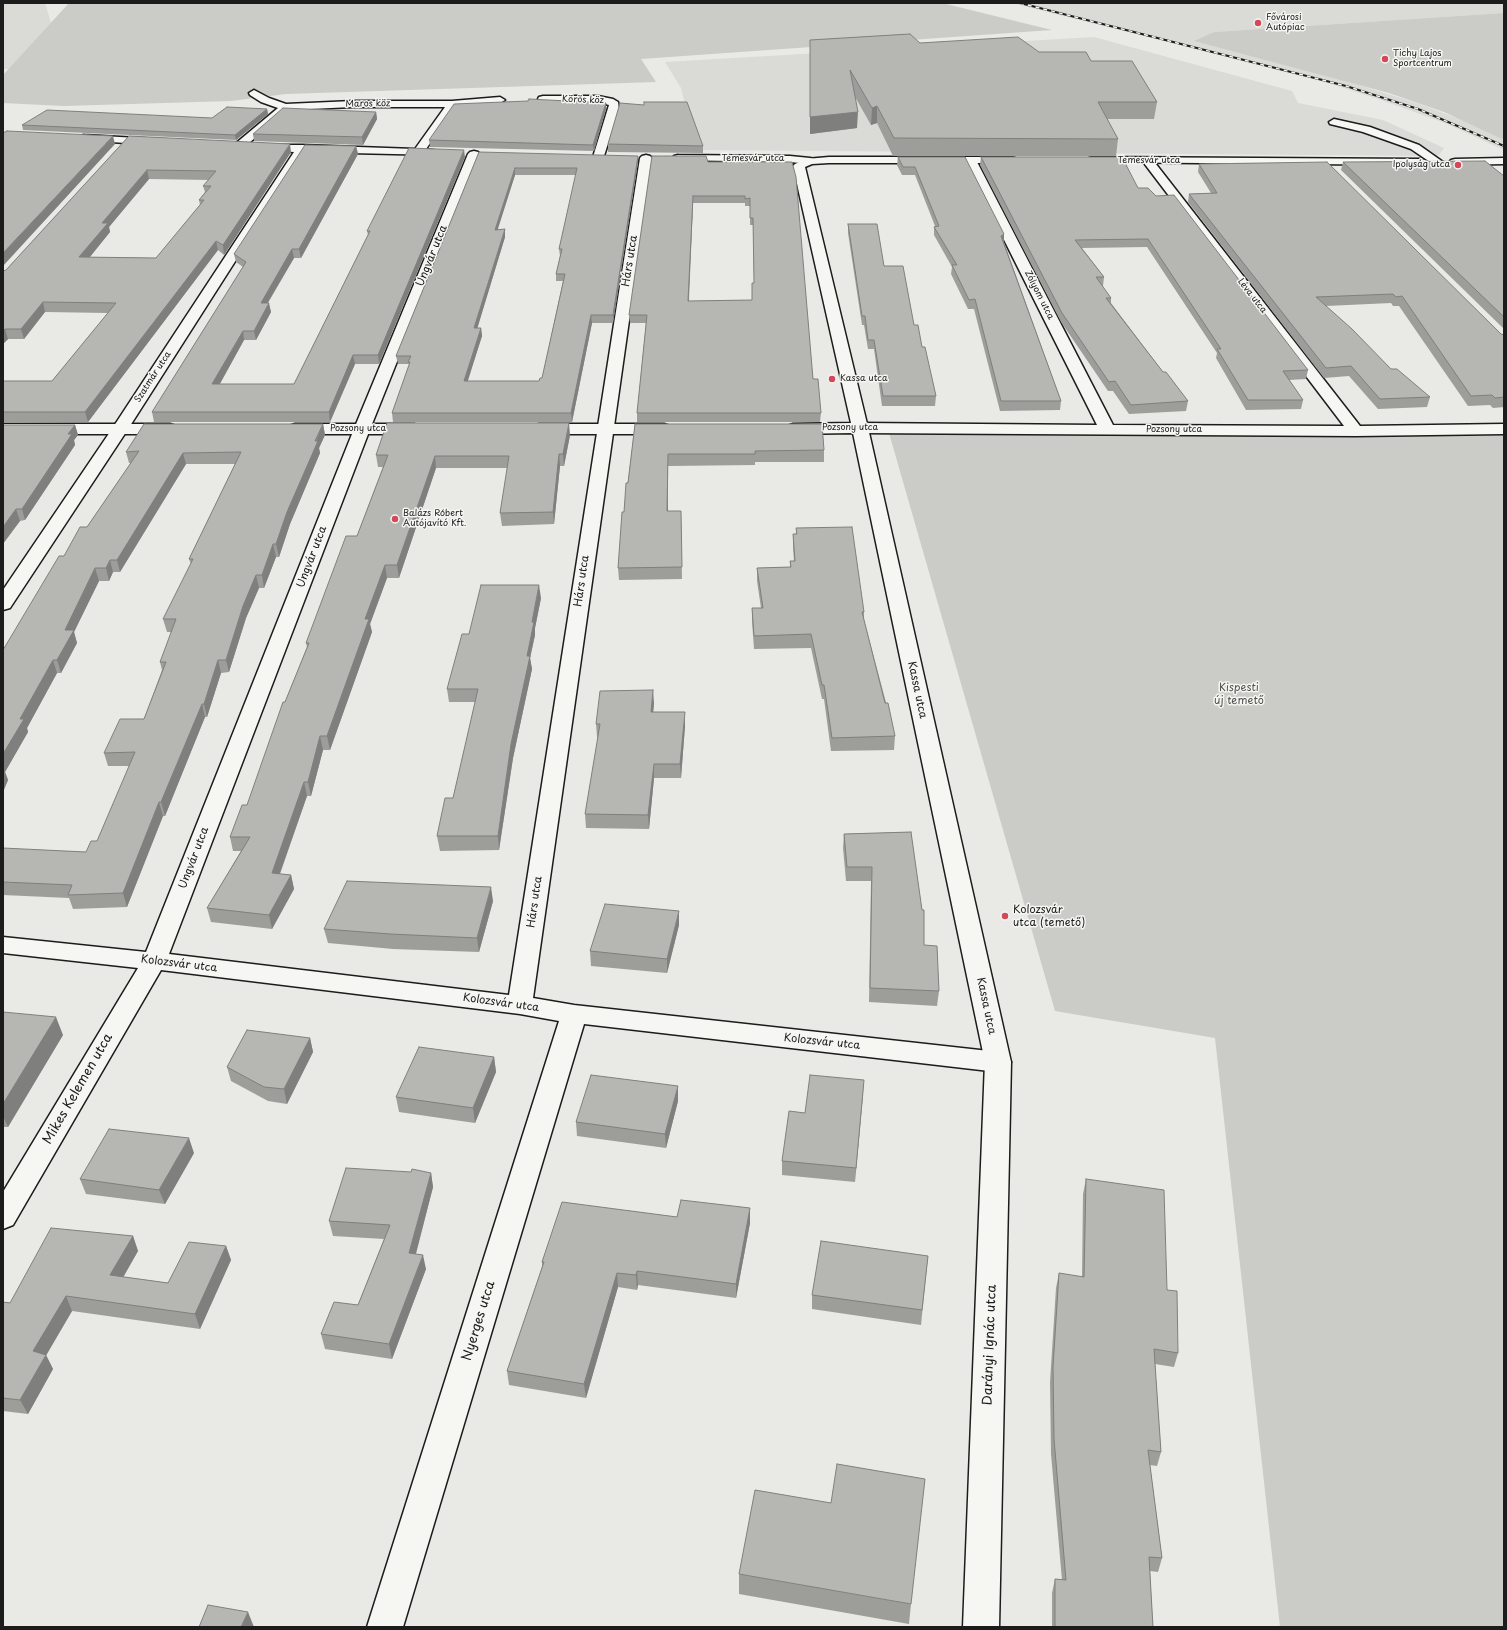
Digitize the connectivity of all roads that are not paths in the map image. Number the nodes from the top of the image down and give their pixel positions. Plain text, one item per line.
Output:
1 (254, 93) dead end
2 (543, 99) edge
3 (500, 100) dead end
4 (452, 104) junction
5 (285, 107) junction
6 (1334, 122) dead end
7 (73, 138) edge
8 (127, 140) junction
9 (165, 142) edge
10 (224, 145) edge
11 (239, 146) junction
12 (302, 148) junction
13 (117, 152) edge
14 (419, 152) junction
15 (450, 153) edge
16 (474, 154) edge
17 (599, 157) edge
18 (642, 158) joint
19 (970, 160) junction
20 (1024, 160) edge
21 (1078, 160) edge
22 (810, 161) junction
23 (1148, 161) junction
24 (1324, 161) junction
25 (1504, 161) edge
26 (1437, 162) junction
27 (1335, 172) edge
28 (860, 428) junction
29 (3, 429) edge
30 (120, 429) junction
31 (182, 429) edge
32 (284, 429) edge
33 (362, 429) junction
34 (432, 429) edge
35 (526, 429) edge
36 (605, 429) junction
37 (677, 429) edge
38 (780, 429) edge
39 (1107, 429) junction
40 (1504, 429) edge
41 (1356, 431) junction
42 (3, 604) edge
43 (3, 945) edge
44 (154, 961) junction
45 (520, 1005) junction
46 (574, 1014) junction
47 (998, 1062) junction
48 (3, 1217) edge
49 (384, 1627) edge
50 (981, 1627) edge

1 - 5 street
2 - 17 street, Körös köz
3 - 4 street, Maros köz
4 - 5 street, Maros köz
4 - 14 street
5 - 11 street
6 - 26 street
7 - 8 street
8 - 9 street
8 - 13 street
10 - 11 street
11 - 12 street
12 - 14 street
12 - 30 street, Szatmár utca
14 - 15 street
16 - 33 street, Ungvár utca
18 - 22 street, Temesvár utca
18 - 36 street, Hárs utca
19 - 20 street, Temesvár utca
19 - 22 street, Temesvár utca
19 - 39 street, Zólyom utca
21 - 23 street, Temesvár utca
22 - 28 street, Kassa utca
23 - 24 street, Temesvár utca
23 - 41 street, Léva utca
24 - 26 street, Temesvár utca
24 - 27 street
25 - 26 street, Temesvár utca
28 - 38 street, Pozsony utca
28 - 39 street, Pozsony utca
28 - 47 street, Kassa utca
29 - 30 street
30 - 31 street
30 - 42 street, Szatmár utca
32 - 33 street, Pozsony utca
33 - 34 street, Pozsony utca
33 - 44 street, Ungvár utca
35 - 36 street
36 - 37 street
36 - 45 street, Hárs utca
39 - 41 street, Pozsony utca
40 - 41 street, Pozsony utca
43 - 44 street, Kolozsvár utca
44 - 45 street, Kolozsvár utca
44 - 48 street, Mikes Kelemen utca
45 - 46 street, Kolozsvár utca
46 - 47 street, Kolozsvár utca
46 - 49 street, Nyerges utca
47 - 50 street, Darányi Ignác utca

